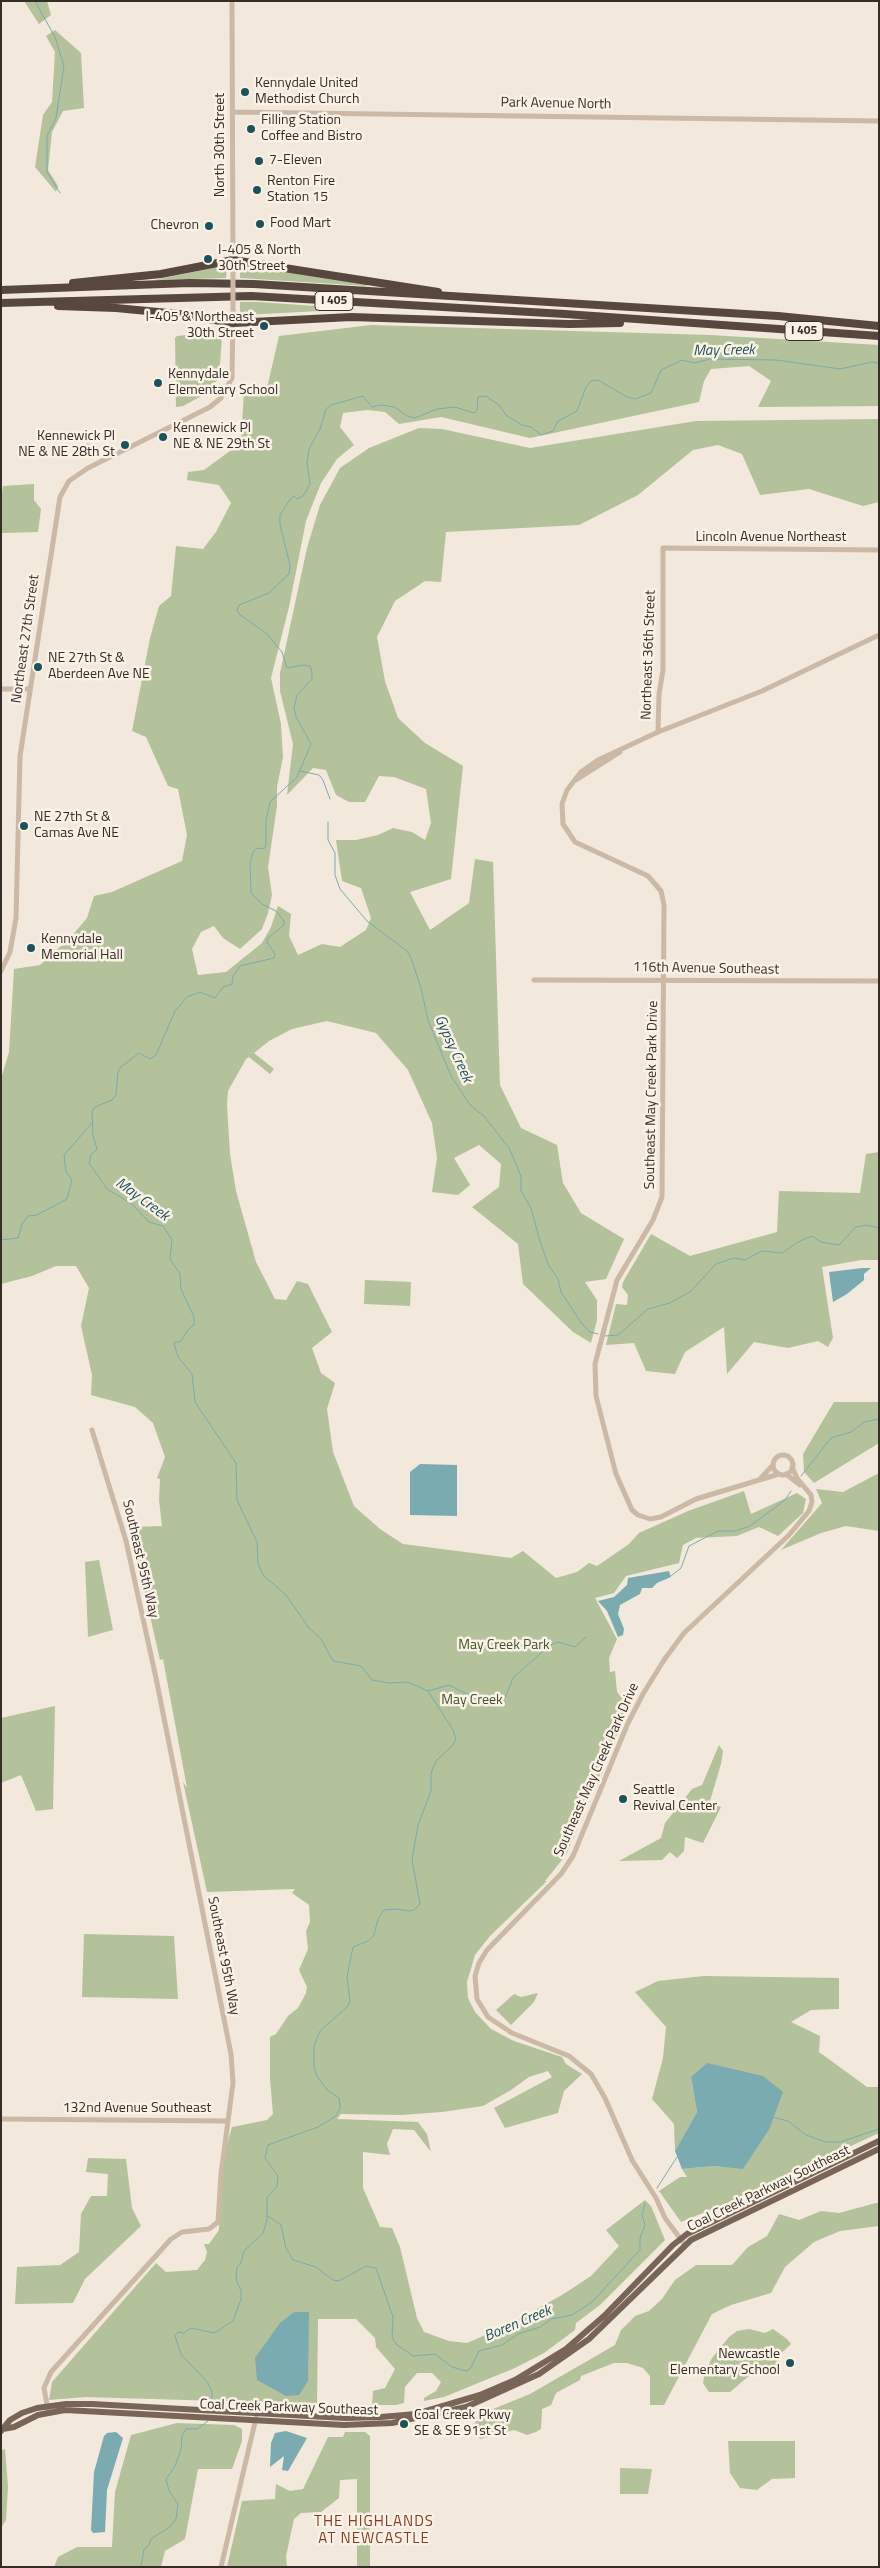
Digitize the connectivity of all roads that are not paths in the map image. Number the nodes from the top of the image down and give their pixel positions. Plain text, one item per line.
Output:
1 (232, 1) edge
2 (232, 112) junction
3 (879, 121) edge
4 (233, 260) junction
5 (1, 289) edge
6 (504, 300) junction
7 (1, 304) edge
8 (666, 322) junction
9 (232, 323) junction
10 (878, 326) edge
11 (879, 336) edge
12 (88, 446) dead end
13 (107, 458) junction
14 (663, 548) joint
15 (879, 550) edge
16 (879, 635) edge
17 (1, 689) edge
18 (30, 689) junction
19 (658, 732) junction
20 (1, 971) edge
21 (534, 980) dead end
22 (664, 980) junction
23 (879, 981) edge
24 (92, 1430) dead end
25 (773, 1464) junction
26 (792, 1467) junction
27 (783, 1474) junction
28 (758, 1481) junction
29 (805, 1487) junction
30 (1, 2118) edge
31 (228, 2121) junction
32 (879, 2141) edge
33 (879, 2149) edge
34 (682, 2242) junction
35 (48, 2409) junction
36 (256, 2416) junction
37 (2, 2430) edge
38 (221, 2567) edge

1 - 2 street, North 30th Street
2 - 3 street, Park Avenue North
2 - 4 street, North 30th Street
4 - 5 highway
4 - 6 highway
4 - 9 street, North 30th Street, bridge
5 - 6 highway, I 405
6 - 10 highway, I 405
7 - 8 highway, I 405
7 - 9 highway
8 - 9 highway
8 - 11 highway, I 405
9 - 13 street, North 30th Street
12 - 13 street
13 - 18 street, Northeast 27th Street
14 - 15 street, Lincoln Avenue Northeast
14 - 19 street, Northeast 36th Street
16 - 19 street
17 - 18 street
18 - 20 street, Northeast 27th Street
19 - 22 street, Southeast May Creek Park Drive
21 - 22 street, 116th Avenue Southeast
22 - 23 street, 116th Avenue Southeast
22 - 28 street, Southeast May Creek Park Drive
24 - 31 street, Southeast 95th Way
25 - 26 street
25 - 27 street
25 - 28 street
26 - 27 street
26 - 29 street, Southeast May Creek Park Drive
27 - 28 street, Southeast May Creek Park Drive
27 - 29 street
29 - 34 street, Southeast May Creek Park Drive
30 - 31 street, 132nd Avenue Southeast
31 - 35 street, Southeast 95th Way
32 - 34 main road, Coal Creek Parkway Southeast
33 - 34 main road, Coal Creek Parkway Southeast
34 - 36 main road, Coal Creek Parkway Southeast
35 - 36 main road, Coal Creek Parkway Southeast
35 - 37 main road, Coal Creek Parkway Southeast
35 - 37 main road
36 - 38 street

